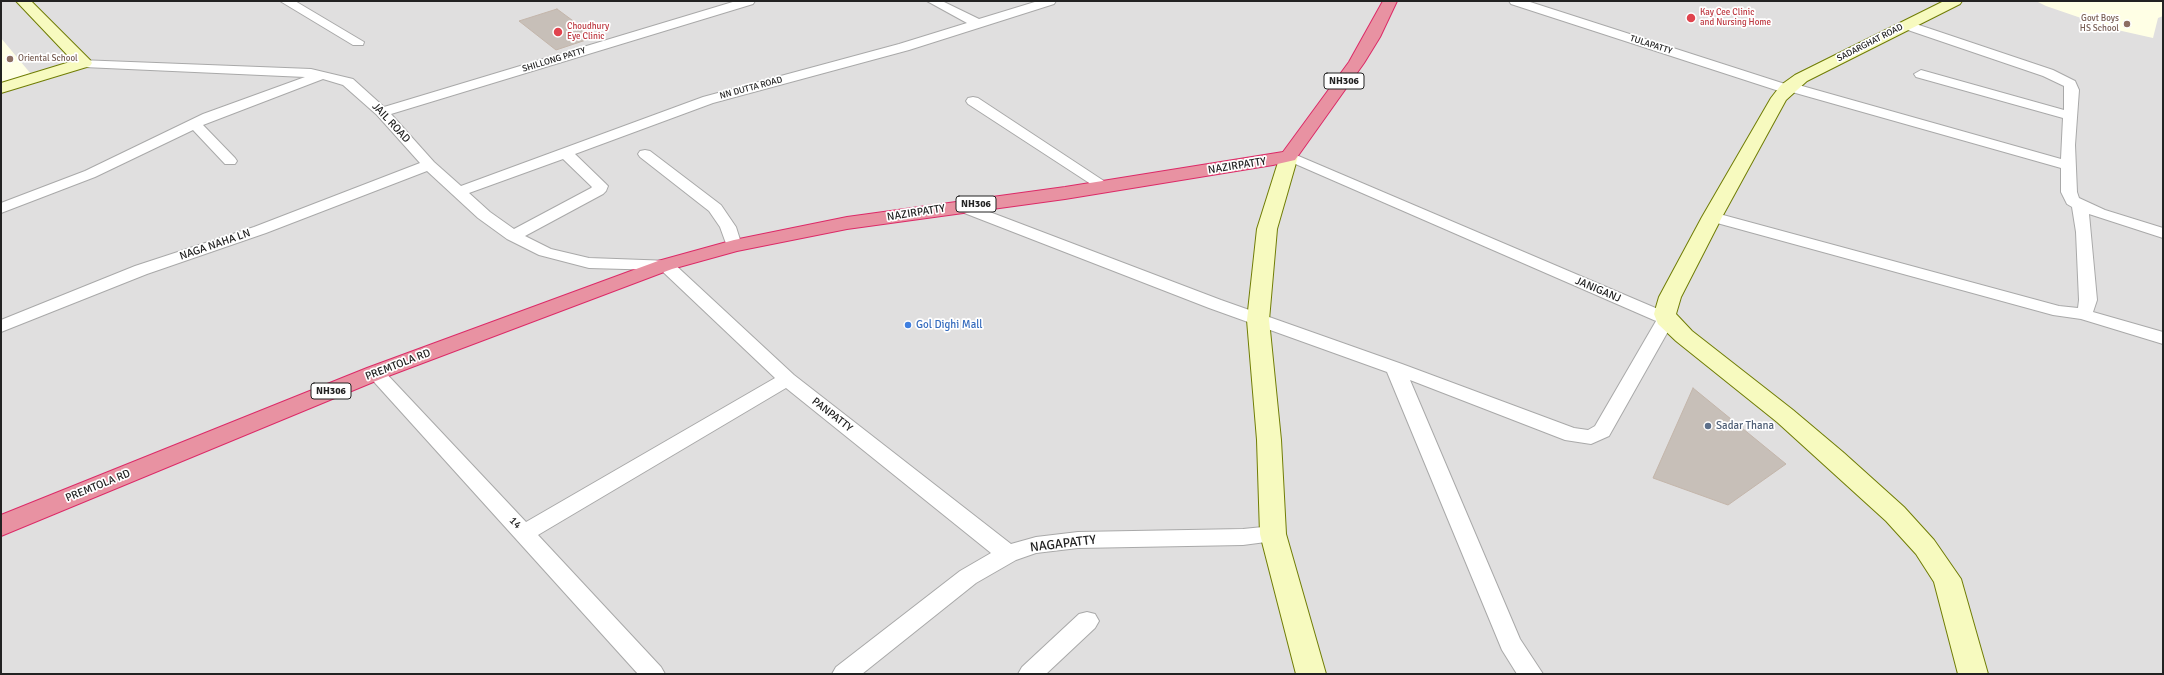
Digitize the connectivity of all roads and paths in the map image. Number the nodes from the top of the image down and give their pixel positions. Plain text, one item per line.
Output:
1 (23, 1) edge
2 (286, 1) edge
3 (749, 1) edge
4 (933, 1) edge
5 (1050, 1) edge
6 (1390, 1) edge
7 (1515, 1) edge
8 (1955, 1) edge
9 (978, 24) junction
10 (1906, 25) junction
11 (358, 42) dead end
12 (84, 63) junction
13 (1921, 74) dead end
14 (322, 75) junction
15 (1, 88) edge
16 (1789, 88) junction
17 (973, 101) dead end
18 (382, 112) junction
19 (2070, 116) junction
20 (194, 123) junction
21 (565, 152) junction
22 (645, 154) dead end
23 (1289, 156) junction
24 (230, 161) dead end
25 (430, 165) junction
26 (2068, 166) junction
27 (1105, 187) junction
28 (459, 192) junction
29 (2080, 205) junction
30 (960, 206) junction
31 (1, 208) edge
32 (1712, 217) junction
33 (2163, 233) edge
34 (513, 236) junction
35 (734, 246) junction
36 (665, 265) junction
37 (2082, 314) junction
38 (1258, 320) junction
39 (1666, 320) junction
40 (1, 326) edge
41 (2163, 338) edge
42 (1396, 368) junction
43 (375, 373) junction
44 (787, 380) junction
45 (1, 526) edge
46 (524, 533) junction
47 (1274, 534) junction
48 (1008, 554) junction
49 (1087, 621) dead end
50 (653, 674) edge
51 (844, 674) edge
52 (1030, 674) edge
53 (1311, 674) edge
54 (1531, 674) edge
55 (1973, 674) edge

1 - 12 street
2 - 11 street
3 - 18 street, SHILLONG PATTY
4 - 9 street
5 - 9 street, NN DUTTA ROAD
6 - 23 highway, NH306
7 - 16 street, TULAPATTY
8 - 10 street, SADARGHAT ROAD
9 - 21 street, NN DUTTA ROAD
10 - 16 street, SADARGHAT ROAD
10 - 19 street
12 - 14 street, JAIL ROAD
12 - 15 street
13 - 19 street
14 - 18 street, JAIL ROAD
14 - 20 street
16 - 26 street, TULAPATTY
16 - 32 street
17 - 27 street
18 - 25 street, JAIL ROAD
19 - 26 street
20 - 24 street
20 - 31 street
21 - 28 street, NN DUTTA ROAD
21 - 34 street
22 - 35 street
23 - 27 highway, NAZIRPATTY / NH306
23 - 38 street
23 - 39 street, JANIGANJ
25 - 28 street, JAIL ROAD
25 - 40 street, NAGA NAHA LN
26 - 29 street
27 - 30 highway, NAZIRPATTY / NH306
28 - 34 street, JAIL ROAD
29 - 33 street
29 - 37 street
30 - 35 highway, NAZIRPATTY / NH306
30 - 38 street
32 - 37 street
32 - 39 street
34 - 36 street, JAIL ROAD
35 - 36 highway, NAZIRPATTY / NH306
36 - 43 highway, PREMTOLA RD / NH306
36 - 44 street, PANPATTY
37 - 41 street
38 - 42 street
38 - 47 street
39 - 42 street
39 - 55 street
42 - 54 street
43 - 45 highway, PREMTOLA RD / NH306
43 - 46 street, 14
44 - 46 street
44 - 48 street, PANPATTY
46 - 50 street, 14
47 - 48 street, NAGAPATTY
47 - 53 street
48 - 51 street, NAGAPATTY
49 - 52 street

